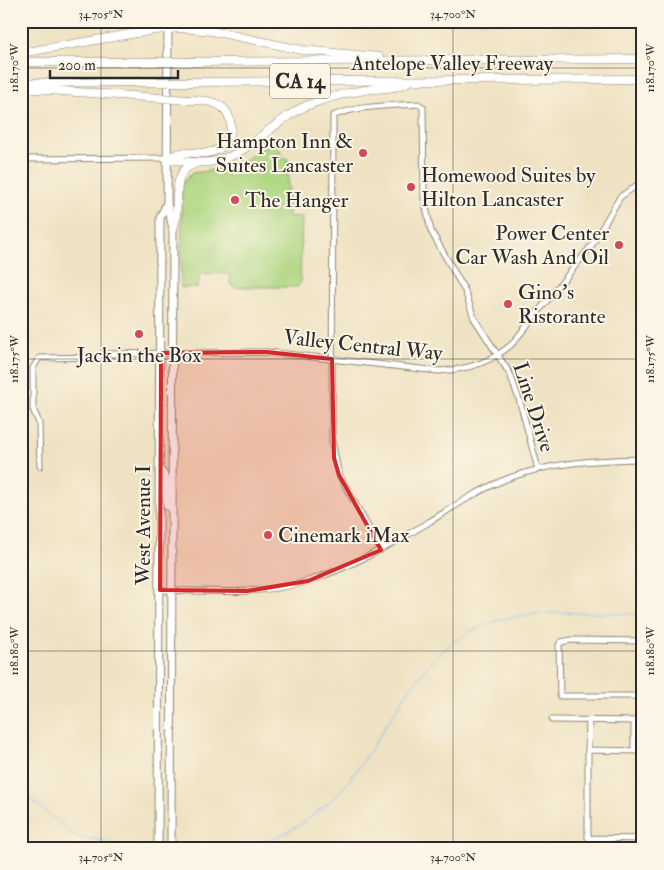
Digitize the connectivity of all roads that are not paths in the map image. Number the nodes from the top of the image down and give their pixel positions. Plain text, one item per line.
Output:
1 (168, 25) edge
2 (21, 53) edge
3 (643, 59) edge
4 (396, 60) junction
5 (21, 62) edge
6 (643, 79) edge
7 (412, 81) junction
8 (21, 83) edge
9 (21, 88) edge
10 (167, 158) junction
11 (21, 159) edge
12 (202, 162) junction
13 (643, 181) edge
14 (167, 203) junction
15 (173, 229) junction
16 (161, 353) junction
17 (172, 353) junction
18 (500, 355) junction
19 (332, 358) junction
20 (643, 459) edge
21 (40, 466) dead end
22 (161, 469) junction
23 (538, 469) junction
24 (172, 508) junction
25 (381, 550) junction
26 (160, 590) junction
27 (172, 590) junction
28 (643, 641) edge
29 (643, 696) edge
30 (552, 720) dead end
31 (589, 721) junction
32 (634, 721) junction
33 (643, 721) edge
34 (588, 750) junction
35 (634, 751) junction
36 (643, 751) edge
37 (643, 839) edge
38 (158, 849) edge
39 (171, 849) edge

1 - 2 highway
1 - 4 highway
1 - 10 main road, West Avenue I
3 - 4 highway, Antelope Valley Freeway / CA 14
4 - 5 highway, Antelope Valley Freeway / CA 14, bridge
6 - 7 highway, Antelope Valley Freeway / CA 14
7 - 8 highway, Antelope Valley Freeway / CA 14, bridge
7 - 12 highway
9 - 10 highway, bridge
10 - 11 street
10 - 12 highway
10 - 14 main road, West Avenue I
12 - 15 highway
13 - 18 street, Valley Central Way
14 - 15 main road, West Avenue I
14 - 16 main road, West Avenue I
15 - 17 main road, West Avenue I
16 - 17 street, Valley Central Way
16 - 21 street, Valley Central Way
16 - 22 main road, West Avenue I
17 - 19 street, Valley Central Way
17 - 24 main road, West Avenue I
18 - 19 street, Valley Central Way
18 - 19 street, Line Drive
18 - 23 street, Line Drive
19 - 25 street
20 - 23 street
22 - 24 main road
22 - 26 main road, West Avenue I
23 - 25 street
24 - 27 main road, West Avenue I
25 - 27 street
26 - 27 street
26 - 38 main road, West Avenue I
27 - 39 main road, West Avenue I
28 - 29 street
30 - 31 street
31 - 32 street
31 - 34 street
32 - 33 street
32 - 35 street
34 - 35 street
34 - 37 street
35 - 36 street

